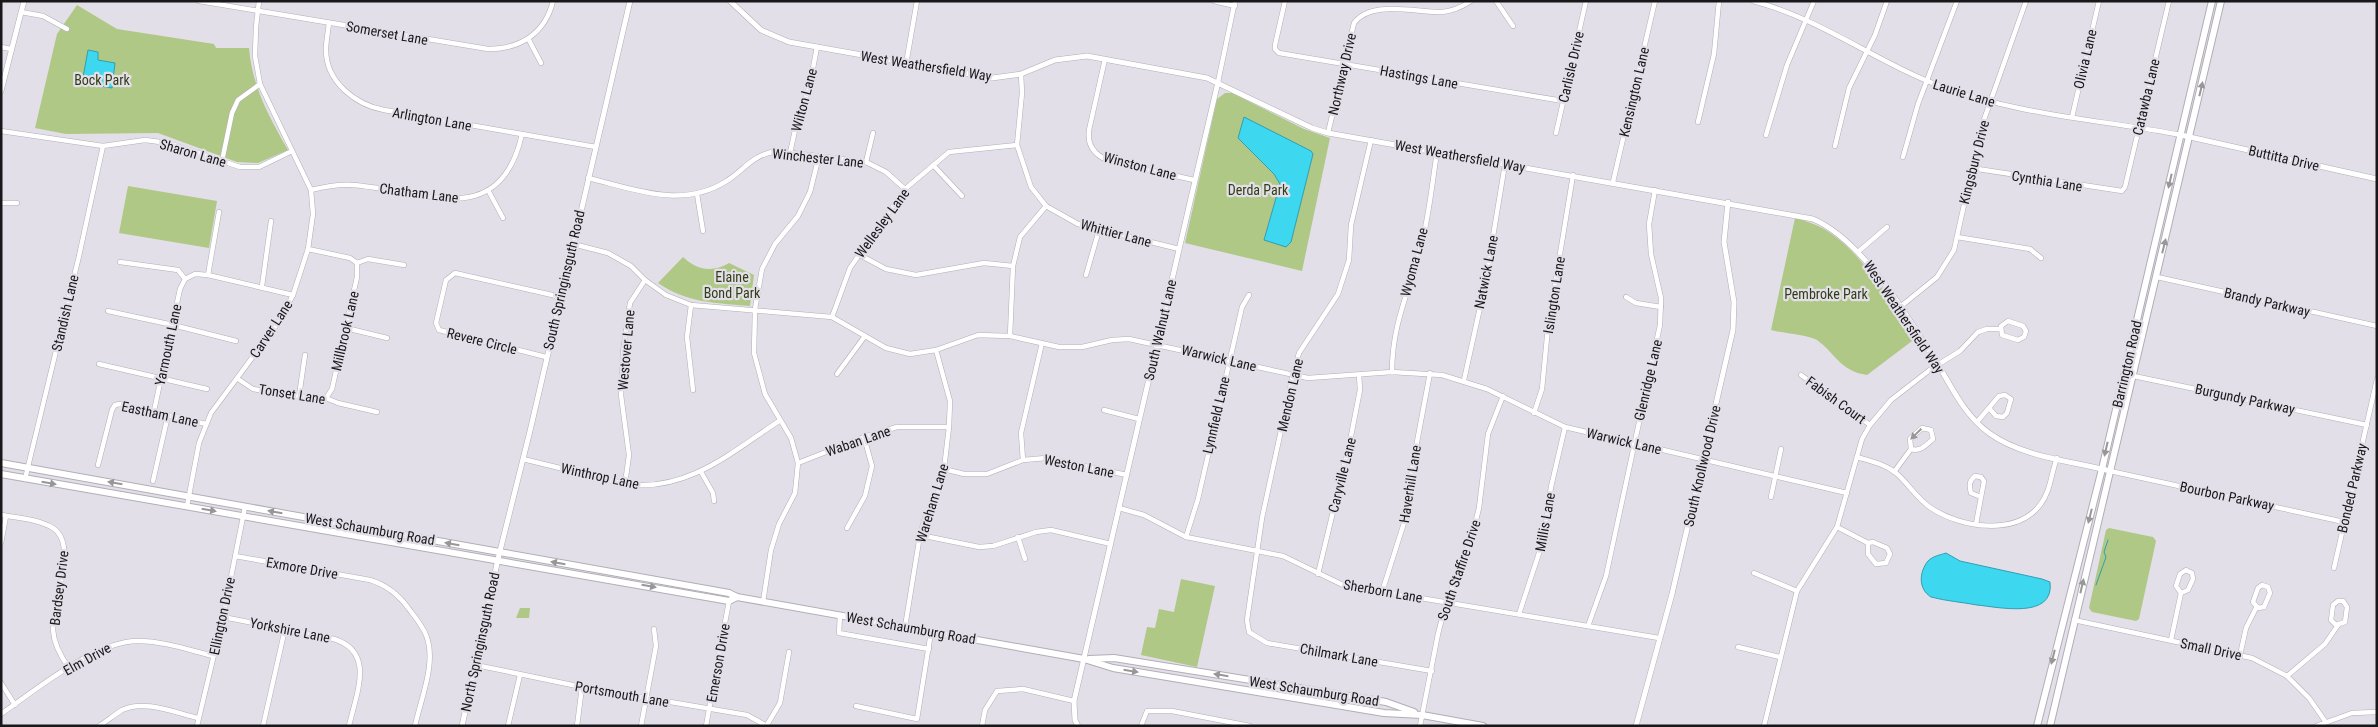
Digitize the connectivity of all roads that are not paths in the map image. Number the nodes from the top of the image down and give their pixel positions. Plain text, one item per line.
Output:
1 (24, 1) edge
2 (199, 1) edge
3 (260, 1) edge
4 (553, 1) edge
5 (630, 1) edge
6 (730, 1) edge
7 (917, 1) edge
8 (1214, 1) edge
9 (1285, 1) edge
10 (1471, 1) edge
11 (1496, 1) edge
12 (1586, 1) edge
13 (1656, 1) edge
14 (1719, 1) edge
15 (1753, 1) edge
16 (1814, 1) edge
17 (1887, 1) edge
18 (1957, 1) edge
19 (2026, 1) edge
20 (2099, 1) edge
21 (2169, 1) edge
22 (2212, 1) edge
23 (2221, 1) edge
24 (1235, 3) edge
25 (1379, 3) dead end
26 (1372, 5) dead end
27 (258, 11) junction
28 (21, 12) junction
29 (1807, 19) junction
30 (329, 23) junction
31 (1512, 26) dead end
32 (67, 29) dead end
33 (528, 40) junction
34 (1, 47) edge
35 (817, 47) junction
36 (11, 49) junction
37 (1867, 51) junction
38 (1105, 59) junction
39 (541, 63) dead end
40 (906, 64) junction
41 (1344, 64) junction
42 (1021, 74) junction
43 (1927, 81) junction
44 (1218, 82) junction
45 (260, 84) junction
46 (1, 92) edge
47 (1563, 101) junction
48 (1989, 102) junction
49 (2072, 117) junction
50 (1698, 122) dead end
51 (2139, 128) junction
52 (1, 131) edge
53 (873, 132) dead end
54 (1556, 132) dead end
55 (1328, 133) junction
56 (522, 134) junction
57 (2181, 135) junction
58 (1766, 136) dead end
59 (2190, 136) junction
60 (1371, 140) junction
61 (1017, 145) junction
62 (102, 146) junction
63 (1835, 146) dead end
64 (596, 147) junction
65 (292, 151) junction
66 (1437, 152) junction
67 (790, 153) junction
68 (819, 156) junction
69 (1903, 157) dead end
70 (222, 161) junction
71 (866, 162) junction
72 (1505, 164) junction
73 (933, 165) junction
74 (1971, 168) junction
75 (1574, 175) junction
76 (588, 178) junction
77 (2377, 179) edge
78 (1194, 180) junction
79 (1613, 182) junction
80 (905, 189) junction
81 (311, 190) junction
82 (488, 190) junction
83 (1655, 190) junction
84 (2122, 191) joint
85 (697, 194) junction
86 (962, 196) dead end
87 (1728, 202) junction
88 (1, 203) edge
89 (17, 203) dead end
90 (1046, 206) junction
91 (219, 212) dead end
92 (503, 218) dead end
93 (271, 221) dead end
94 (1887, 227) dead end
95 (1099, 230) junction
96 (703, 231) dead end
97 (1957, 237) junction
98 (573, 244) junction
99 (308, 249) junction
100 (1179, 249) junction
101 (1858, 251) junction
102 (858, 254) junction
103 (2041, 258) dead end
104 (120, 262) dead end
105 (357, 263) junction
106 (404, 265) dead end
107 (1013, 266) junction
108 (208, 275) junction
109 (1086, 275) dead end
110 (2157, 277) junction
111 (185, 279) junction
112 (645, 280) junction
113 (262, 286) junction
114 (293, 295) junction
115 (1249, 295) dead end
116 (561, 297) junction
117 (1626, 297) dead end
118 (692, 305) junction
119 (1661, 307) junction
120 (1900, 307) junction
121 (755, 309) junction
122 (108, 311) dead end
123 (832, 317) junction
124 (173, 325) junction
125 (2377, 326) edge
126 (346, 328) junction
127 (2000, 329) junction
128 (865, 336) junction
129 (1010, 336) junction
130 (387, 338) dead end
131 (236, 341) dead end
132 (1042, 343) junction
133 (1157, 344) junction
134 (936, 350) junction
135 (305, 355) dead end
136 (546, 357) junction
137 (1229, 360) junction
138 (98, 364) dead end
139 (1938, 365) junction
140 (1392, 372) junction
141 (1430, 373) junction
142 (837, 374) dead end
143 (1293, 374) junction
144 (2124, 374) junction
145 (1359, 375) junction
146 (1801, 375) dead end
147 (2134, 376) junction
148 (161, 378) junction
149 (238, 379) junction
150 (2377, 379) edge
151 (1464, 380) junction
152 (207, 389) dead end
153 (692, 390) dead end
154 (299, 396) junction
155 (1503, 396) junction
156 (326, 398) junction
157 (1989, 408) junction
158 (1104, 410) dead end
159 (154, 411) junction
160 (377, 412) dead end
161 (1534, 413) junction
162 (168, 415) junction
163 (1139, 419) junction
164 (779, 421) junction
165 (1977, 422) junction
166 (206, 424) junction
167 (1870, 425) junction
168 (2366, 425) junction
169 (949, 427) junction
170 (1565, 428) junction
171 (864, 437) junction
172 (1633, 444) junction
173 (1782, 449) dead end
174 (1911, 449) junction
175 (1857, 457) junction
176 (2058, 458) junction
177 (523, 460) junction
178 (1024, 460) junction
179 (1704, 460) junction
180 (1, 463) edge
181 (798, 463) junction
182 (98, 465) dead end
183 (28, 468) junction
184 (944, 469) junction
185 (2102, 469) junction
186 (2110, 471) junction
187 (701, 472) junction
188 (1894, 472) junction
189 (1, 474) edge
190 (1127, 475) junction
191 (1776, 476) junction
192 (26, 479) junction
193 (153, 481) dead end
194 (625, 484) junction
195 (1847, 493) junction
196 (189, 497) junction
197 (1771, 497) dead end
198 (1981, 497) junction
199 (714, 501) dead end
200 (187, 506) junction
201 (245, 507) junction
202 (1120, 508) junction
203 (4, 516) edge
204 (243, 516) junction
205 (2344, 522) junction
206 (1976, 524) junction
207 (1838, 527) junction
208 (847, 528) dead end
209 (920, 535) junction
210 (1018, 537) junction
211 (1186, 537) junction
212 (1, 543) edge
213 (1111, 544) junction
214 (1868, 544) junction
215 (1256, 550) junction
216 (235, 556) junction
217 (499, 556) junction
218 (1025, 559) dead end
219 (2334, 568) dead end
220 (1754, 573) dead end
221 (1318, 574) junction
222 (1797, 591) junction
223 (1382, 592) junction
224 (2181, 593) junction
225 (737, 597) junction
226 (729, 600) junction
227 (763, 602) junction
228 (1446, 603) junction
229 (2256, 608) junction
230 (1519, 614) junction
231 (840, 616) junction
232 (222, 617) junction
233 (2074, 620) junction
234 (2338, 625) junction
235 (1588, 626) junction
236 (905, 627) junction
237 (654, 629) dead end
238 (285, 630) junction
239 (931, 632) junction
240 (1249, 632) joint
241 (1659, 638) junction
242 (2171, 640) junction
243 (1738, 647) dead end
244 (929, 648) junction
245 (789, 652) dead end
246 (2240, 655) junction
247 (213, 656) junction
248 (1780, 656) junction
249 (1084, 659) junction
250 (476, 665) junction
251 (69, 668) junction
252 (1432, 671) junction
253 (520, 675) junction
254 (2287, 676) junction
255 (1, 682) edge
256 (582, 687) junction
257 (646, 698) junction
258 (1074, 701) junction
259 (15, 704) junction
260 (856, 706) dead end
261 (710, 708) junction
262 (2377, 712) edge
263 (1, 714) edge
264 (1422, 715) junction
265 (198, 718) junction
266 (2325, 721) junction
267 (99, 726) edge
268 (197, 726) edge
269 (263, 726) edge
270 (349, 726) edge
271 (415, 726) edge
272 (462, 726) edge
273 (508, 726) edge
274 (577, 726) edge
275 (641, 726) edge
276 (706, 726) edge
277 (767, 726) edge
278 (982, 726) edge
279 (1078, 726) edge
280 (1142, 726) edge
281 (1250, 726) edge
282 (1420, 726) edge
283 (1483, 726) edge
284 (1636, 726) edge
285 (1764, 726) edge
286 (2037, 726) edge
287 (2050, 726) edge
288 (2316, 726) edge

1 - 28 street
2 - 27 street, Somerset Lane
3 - 27 street, Carver Lane
4 - 33 street
5 - 64 street, South Springinsguth Road
6 - 35 street, West Weathersfield Way
7 - 40 street
8 - 24 street
9 - 41 street, Hastings Lane
10 - 25 street
11 - 31 street
12 - 47 street, Carlisle Drive
13 - 79 street, Kensington Lane
14 - 50 street
15 - 29 street, Laurie Lane
16 - 29 street
17 - 37 street
18 - 43 street
19 - 48 street, Kingsbury Drive
20 - 49 street, Olivia Lane
21 - 51 street, Catawba Lane
22 - 57 main road, Barrington Road
59 -> 23 main road, Barrington Road
24 - 44 street, South Walnut Lane
26 - 41 street, Northway Drive
27 - 30 street, Somerset Lane
27 - 45 street, Carver Lane
28 - 32 street
28 - 36 street
29 - 37 street, Laurie Lane
29 - 58 street
30 - 33 street, Somerset Lane
30 - 56 street, Arlington Lane
33 - 39 street
34 - 36 street
35 - 40 street, West Weathersfield Way
35 - 67 street, Wilton Lane
36 - 46 street
37 - 43 street, Laurie Lane
37 - 63 street
38 - 42 street, West Weathersfield Way
38 - 44 street, West Weathersfield Way
38 - 78 street, Winston Lane
40 - 42 street, West Weathersfield Way
41 - 47 street, Hastings Lane
41 - 55 street, Northway Drive
42 - 61 street, Whittier Lane
43 - 48 street, Laurie Lane
43 - 69 street
44 - 55 street, West Weathersfield Way
44 - 78 street, South Walnut Lane
45 - 65 street, Carver Lane
45 - 70 street
47 - 54 street, Carlisle Drive
48 - 49 street, Laurie Lane
48 - 74 street, Kingsbury Drive
49 - 51 street, Laurie Lane
51 - 57 street, Laurie Lane
51 - 84 street, Catawba Lane
52 - 62 street, Sharon Lane
53 - 71 street
55 - 60 street, West Weathersfield Way
56 - 64 street, Arlington Lane
56 - 82 street, Chatham Lane
57 - 59 street, Laurie Lane
57 -> 144 main road, Barrington Road
59 - 77 street, Buttitta Drive
110 -> 59 main road, Barrington Road
60 - 66 street, West Weathersfield Way
60 - 143 street, Mendon Lane
61 - 73 street, Wellesley Lane
61 - 90 street, Whittier Lane
62 - 70 street, Sharon Lane
62 - 183 street, Standish Lane
64 - 76 street, South Springinsguth Road
65 - 70 street, Sharon Lane
65 - 81 street, Carver Lane
66 - 72 street, West Weathersfield Way
66 - 140 street, Wyoma Lane
67 - 68 street, Winchester Lane
67 - 85 street, Winchester Lane
68 - 71 street, Winchester Lane
68 - 121 street
71 - 80 street, Winchester Lane
72 - 75 street, West Weathersfield Way
72 - 151 street, Natwick Lane
73 - 80 street, Wellesley Lane
73 - 86 street
74 - 84 street, Cynthia Lane
74 - 97 street, Kingsbury Drive
75 - 79 street, West Weathersfield Way
75 - 161 street, Islington Lane
76 - 85 street, Winchester Lane
76 - 98 street, South Springinsguth Road
78 - 100 street, South Walnut Lane
79 - 83 street, West Weathersfield Way
80 - 102 street, Wellesley Lane
81 - 82 street, Chatham Lane
81 - 99 street, Carver Lane
82 - 92 street
83 - 87 street, West Weathersfield Way
83 - 119 street, Glenridge Lane
85 - 96 street
87 - 101 street, West Weathersfield Way
87 - 179 street, South Knollwood Drive
88 - 89 street
90 - 95 street, Whittier Lane
90 - 107 street
91 - 108 street
93 - 113 street
94 - 101 street
95 - 100 street, Whittier Lane
95 - 109 street
97 - 103 street
97 - 120 street, Kingsbury Drive
98 - 112 street, Warwick Lane
98 - 116 street, South Springinsguth Road
99 - 105 street
99 - 114 street, Carver Lane
100 - 133 street, South Walnut Lane
101 - 120 street, West Weathersfield Way
102 - 107 street
102 - 123 street, Wellesley Lane
104 - 111 street
105 - 106 street
105 - 126 street, Millbrook Lane
107 - 129 street
108 - 111 street
108 - 113 street
110 - 125 street, Brandy Parkway
110 - 147 main road, Barrington Road
111 - 124 street, Yarmouth Lane
112 - 118 street, Warwick Lane
112 - 194 street, Westover Lane
113 - 114 street
114 - 149 street, Carver Lane
115 - 137 street, Lynnfield Lane
116 - 136 street, South Springinsguth Road
116 - 136 street, Revere Circle
117 - 119 street
118 - 121 street, Warwick Lane
118 - 153 street
119 - 172 street, Glenridge Lane
120 - 139 street, West Weathersfield Way
121 - 123 street, Warwick Lane
121 - 164 street
122 - 124 street
123 - 128 street, Warwick Lane
124 - 131 street
124 - 148 street, Yarmouth Lane
126 - 130 street
126 - 156 street, Millbrook Lane
127 - 127 street
127 - 139 street
128 - 134 street, Warwick Lane
128 - 142 street
129 - 132 street, Warwick Lane
129 - 134 street, Warwick Lane
132 - 133 street, Warwick Lane
132 - 178 street
133 - 137 street, Warwick Lane
133 - 163 street, South Walnut Lane
134 - 169 street, Wareham Lane
135 - 154 street
136 - 177 street, South Springinsguth Road
137 - 143 street, Warwick Lane
137 - 211 street, Lynnfield Lane
138 - 148 street
139 - 165 street, West Weathersfield Way
139 - 167 street
140 - 141 street, Warwick Lane
140 - 145 street, Warwick Lane
141 - 151 street, Warwick Lane
141 - 223 street, Haverhill Lane
143 - 145 street, Warwick Lane
143 - 215 street, Mendon Lane
144 - 147 street, Burgundy Parkway
144 -> 185 main road, Barrington Road
145 - 221 street, Caryville Lane
146 - 167 street, Fabish Court
147 - 168 street, Burgundy Parkway
147 - 186 main road, Barrington Road
148 - 152 street
148 - 159 street, Yarmouth Lane
149 - 154 street, Tonset Lane
149 - 166 street, Carver Lane
150 - 168 street, Bonded Parkway
151 - 155 street, Warwick Lane
154 - 156 street, Tonset Lane
155 - 161 street, Warwick Lane
155 - 228 street, South Staffire Drive
156 - 160 street, Tonset Lane
157 - 157 street
157 - 165 street
158 - 163 street
159 - 162 street, Eastham Lane
159 - 182 street, Eastham Lane
161 - 170 street, Warwick Lane
162 - 166 street, Eastham Lane
162 - 193 street
163 - 190 street, South Walnut Lane
164 - 181 street
164 - 187 street, Winthrop Lane
165 - 176 street, West Weathersfield Way
166 - 196 street, Carver Lane
167 - 175 street
168 - 205 street, Bonded Parkway
169 - 171 street, Waban Lane
169 - 184 street, Wareham Lane
170 - 172 street, Warwick Lane
170 - 230 street, Millis Lane
171 - 181 street, Waban Lane
171 - 208 street
172 - 179 street, Warwick Lane
172 - 235 street, Glenridge Lane
173 - 191 street
174 -> 174 street
174 - 188 street
175 - 188 street
175 - 195 street
176 - 185 street, West Weathersfield Way
176 - 206 street
177 - 194 street, Winthrop Lane
177 - 217 street, South Springinsguth Road
178 - 184 street, Weston Lane
178 - 190 street, Weston Lane
179 - 191 street, Warwick Lane
179 - 241 street, South Knollwood Drive
180 - 183 main road, West Schaumburg Road
181 - 227 street
183 - 192 street, Standish Lane
196 -> 183 main road, West Schaumburg Road
184 - 209 street, Wareham Lane
185 - 186 street, West Weathersfield Way
185 -> 286 main road, Barrington Road
186 - 205 street, Bourbon Parkway
233 -> 186 main road, Barrington Road
187 - 194 street, Winthrop Lane
187 - 199 street
188 - 206 street
189 - 192 main road, West Schaumburg Road
190 - 202 street, South Walnut Lane
191 - 195 street, Warwick Lane
191 - 197 street
192 -> 200 main road, West Schaumburg Road
195 - 207 street
196 - 200 street, Carver Lane
196 - 201 main road, West Schaumburg Road
198 - 198 street
198 - 206 street
200 -> 204 main road, West Schaumburg Road
201 - 204 street, Ellington Drive
217 -> 201 main road, West Schaumburg Road
202 - 211 street, Sherborn Lane
202 - 213 street, South Walnut Lane
203 - 212 street
203 - 251 street, Bardsey Drive
204 - 216 street, Ellington Drive
204 - 217 main road, West Schaumburg Road
205 - 219 street, Bonded Parkway
207 - 214 street
207 - 222 street
209 - 210 street
209 - 236 street, Wareham Lane
210 - 213 street
210 - 218 street
211 - 215 street, Sherborn Lane
213 - 249 street, South Walnut Lane
214 - 214 street
215 - 221 street, Sherborn Lane
215 - 240 street, Mendon Lane
216 - 232 street, Ellington Drive
216 - 271 street, Exmore Drive
225 -> 217 main road, West Schaumburg Road
217 -> 226 main road, West Schaumburg Road
217 - 250 street, North Springinsguth Road
220 - 222 street
221 - 223 street, Sherborn Lane
222 - 248 street
223 - 228 street, Sherborn Lane
224 - 224 street
224 - 242 street
225 - 226 main road
225 - 227 main road, West Schaumburg Road
226 - 261 street, Emerson Drive
227 - 231 main road, West Schaumburg Road
228 - 230 street, Sherborn Lane
228 - 252 street, South Staffire Drive
229 - 229 street
229 - 246 street
230 - 235 street, Sherborn Lane
231 - 236 main road, West Schaumburg Road
231 - 244 street
232 - 238 street, Yorkshire Lane
232 - 247 street, Ellington Drive
233 - 242 street, Small Drive
233 - 287 main road, Barrington Road
234 - 234 street
234 - 254 street
235 - 241 street, Sherborn Lane
236 - 239 main road, West Schaumburg Road
237 - 257 street
238 - 269 street
238 - 270 street, Yorkshire Lane
239 - 244 street
239 - 249 main road, West Schaumburg Road
240 - 252 street, Chilmark Lane
241 - 284 street, South Knollwood Drive
242 - 246 street, Small Drive
243 - 248 street
244 - 260 street
245 - 277 street
246 - 254 street, Small Drive
247 - 251 street, Elm Drive
247 - 265 street, Ellington Drive
248 - 285 street
249 - 258 street, South Walnut Lane
249 -> 264 main road, West Schaumburg Road
264 -> 249 main road, West Schaumburg Road
250 - 253 street, Portsmouth Lane
250 - 272 street, North Springinsguth Road
251 - 259 street, Elm Drive
252 - 264 street, South Staffire Drive
253 - 256 street, Portsmouth Lane
253 - 273 street
254 - 266 street, Small Drive
255 - 259 street
256 - 257 street, Portsmouth Lane
256 - 274 street
257 - 261 street, Portsmouth Lane
257 - 275 street
258 - 278 street
258 - 279 street
259 - 263 street, Elm Drive
261 - 276 street, Emerson Drive
261 - 277 street, Portsmouth Lane
262 - 266 street
264 - 282 street, South Staffire Drive
264 - 283 main road, West Schaumburg Road
265 - 267 street
265 - 268 street, Ellington Drive
266 - 288 street
280 - 281 street

